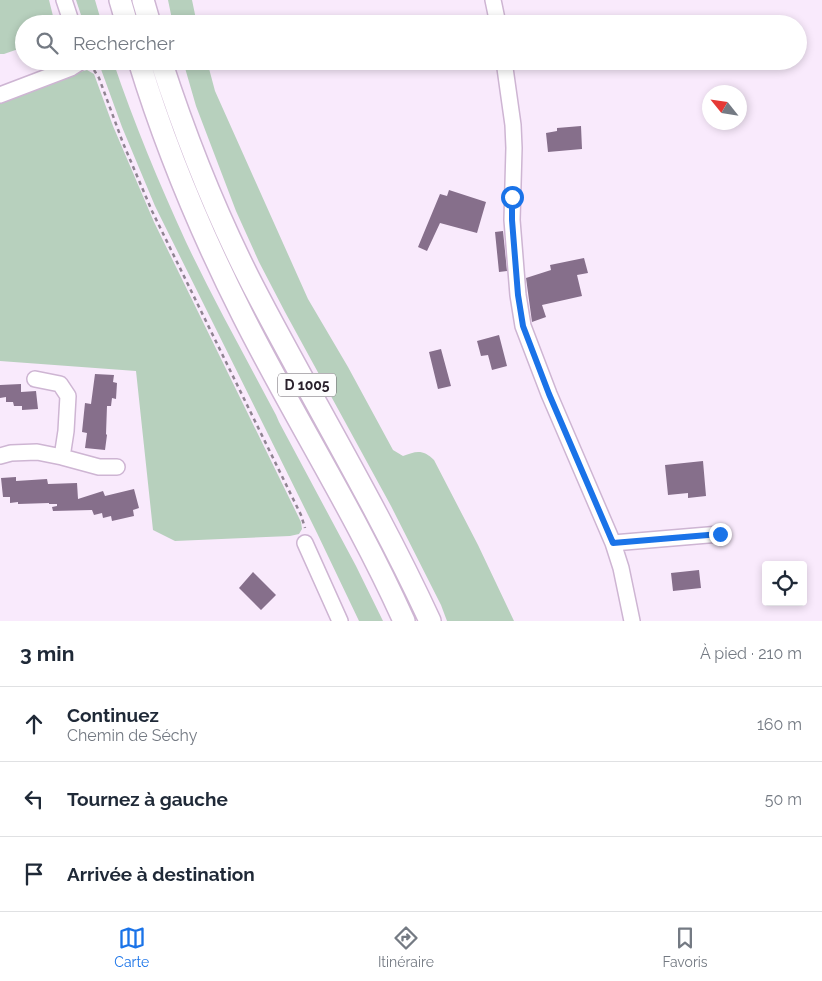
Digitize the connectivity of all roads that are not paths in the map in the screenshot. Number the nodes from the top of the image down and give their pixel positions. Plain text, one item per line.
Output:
1 (64, 0) edge
2 (120, 0) edge
3 (143, 0) edge
4 (493, 0) edge
5 (69, 15) edge
6 (124, 15) edge
7 (147, 15) edge
8 (496, 15) edge
9 (66, 70) edge
10 (141, 70) edge
11 (164, 70) edge
12 (505, 70) edge
13 (0, 95) edge
14 (35, 379) dead end
15 (0, 456) edge
16 (62, 456) junction
17 (117, 467) dead end
18 (720, 534) dead end
19 (305, 543) road end
20 (613, 543) junction
21 (340, 621) edge
22 (404, 621) edge
23 (430, 621) edge
24 (632, 621) edge

1 - 5 street
2 - 6 highway
3 - 7 highway
4 - 8 street
9 - 13 street
10 - 22 highway, D 1005
11 - 23 highway, D 1005
12 - 20 street
14 - 16 street
15 - 16 street
16 - 17 street
18 - 20 street
19 - 21 street
20 - 24 street

